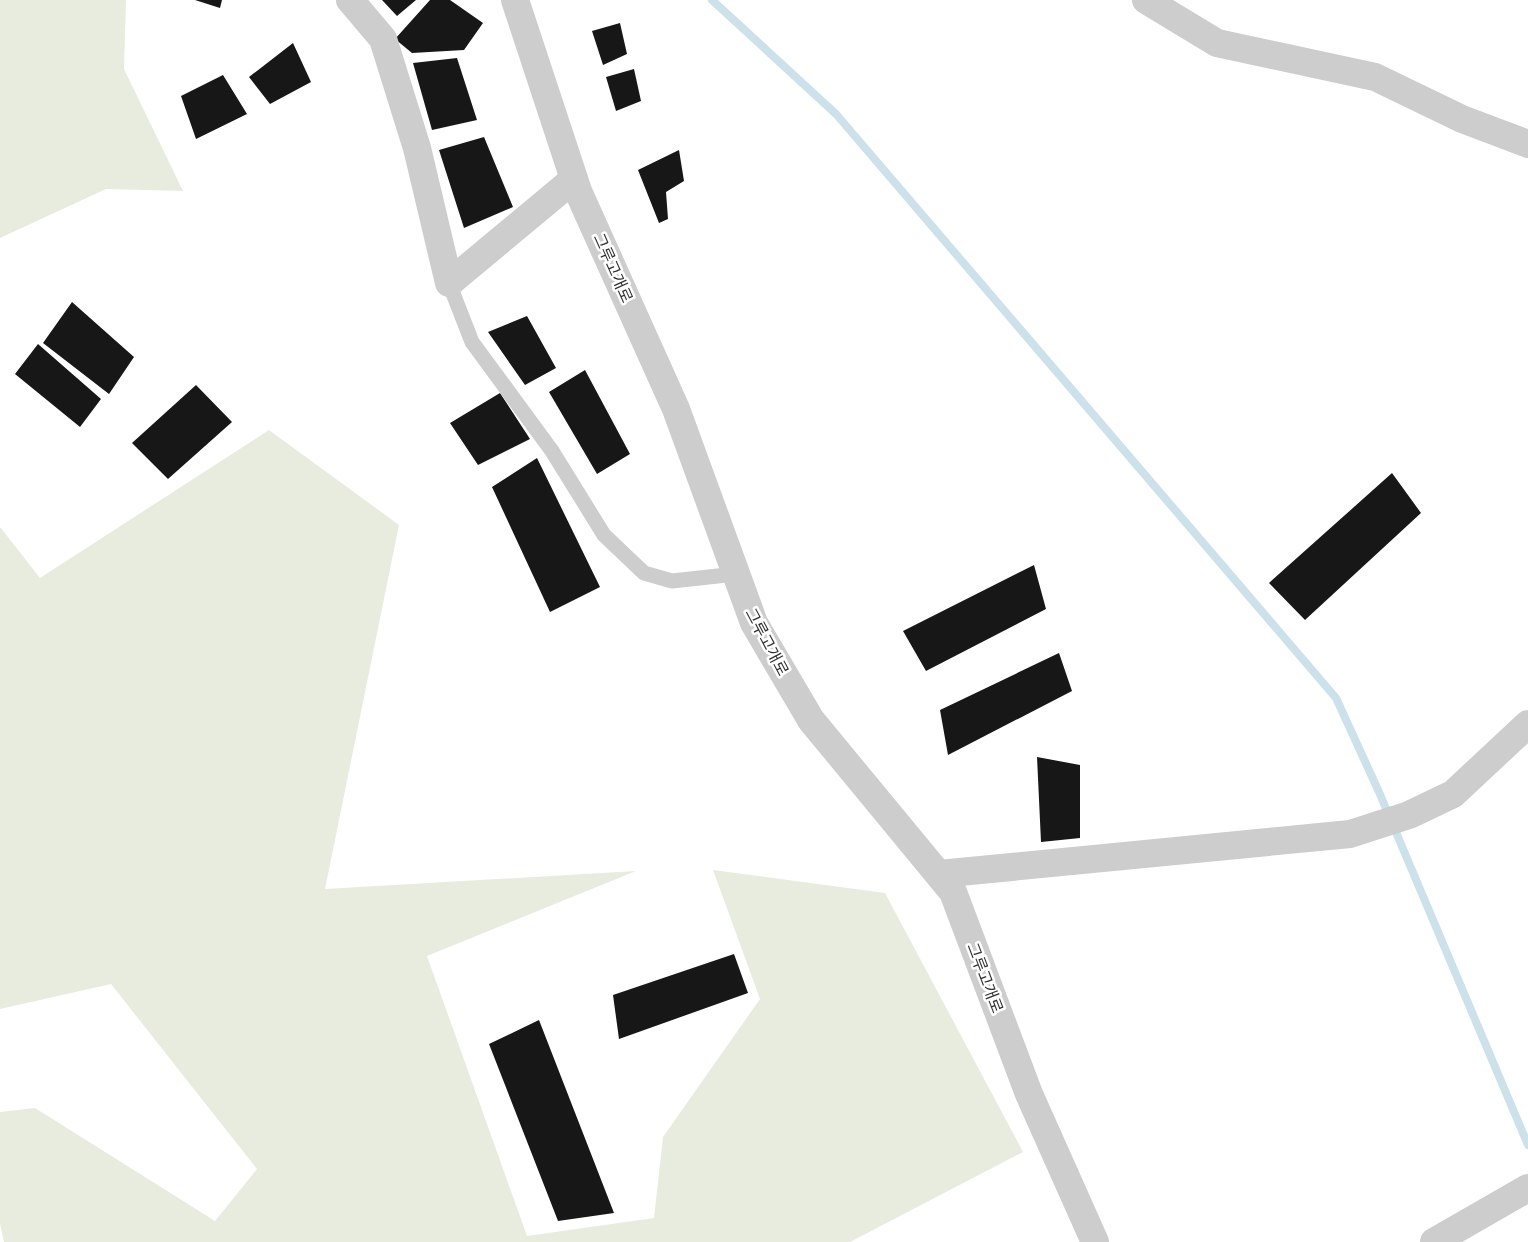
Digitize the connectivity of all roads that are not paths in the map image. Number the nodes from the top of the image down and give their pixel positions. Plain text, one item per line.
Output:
1 (350, 0) edge
2 (515, 0) edge
3 (1146, 0) edge
4 (1528, 144) edge
5 (574, 179) junction
6 (449, 283) junction
7 (736, 574) junction
8 (1528, 724) edge
9 (939, 874) junction
10 (1522, 1192) edge
11 (1077, 1206) junction
12 (1452, 1234) edge
13 (1095, 1242) edge
14 (1106, 1242) edge
15 (1434, 1242) edge

1 - 6 street
2 - 5 street, 그루고개로
3 - 4 street
5 - 6 street
5 - 7 street, 그루고개로
6 - 7 lane
7 - 9 street, 그루고개로
8 - 9 street
9 - 11 street, 그루고개로
10 - 12 street
11 - 13 street, 그루고개로
11 - 14 street
12 - 15 street

